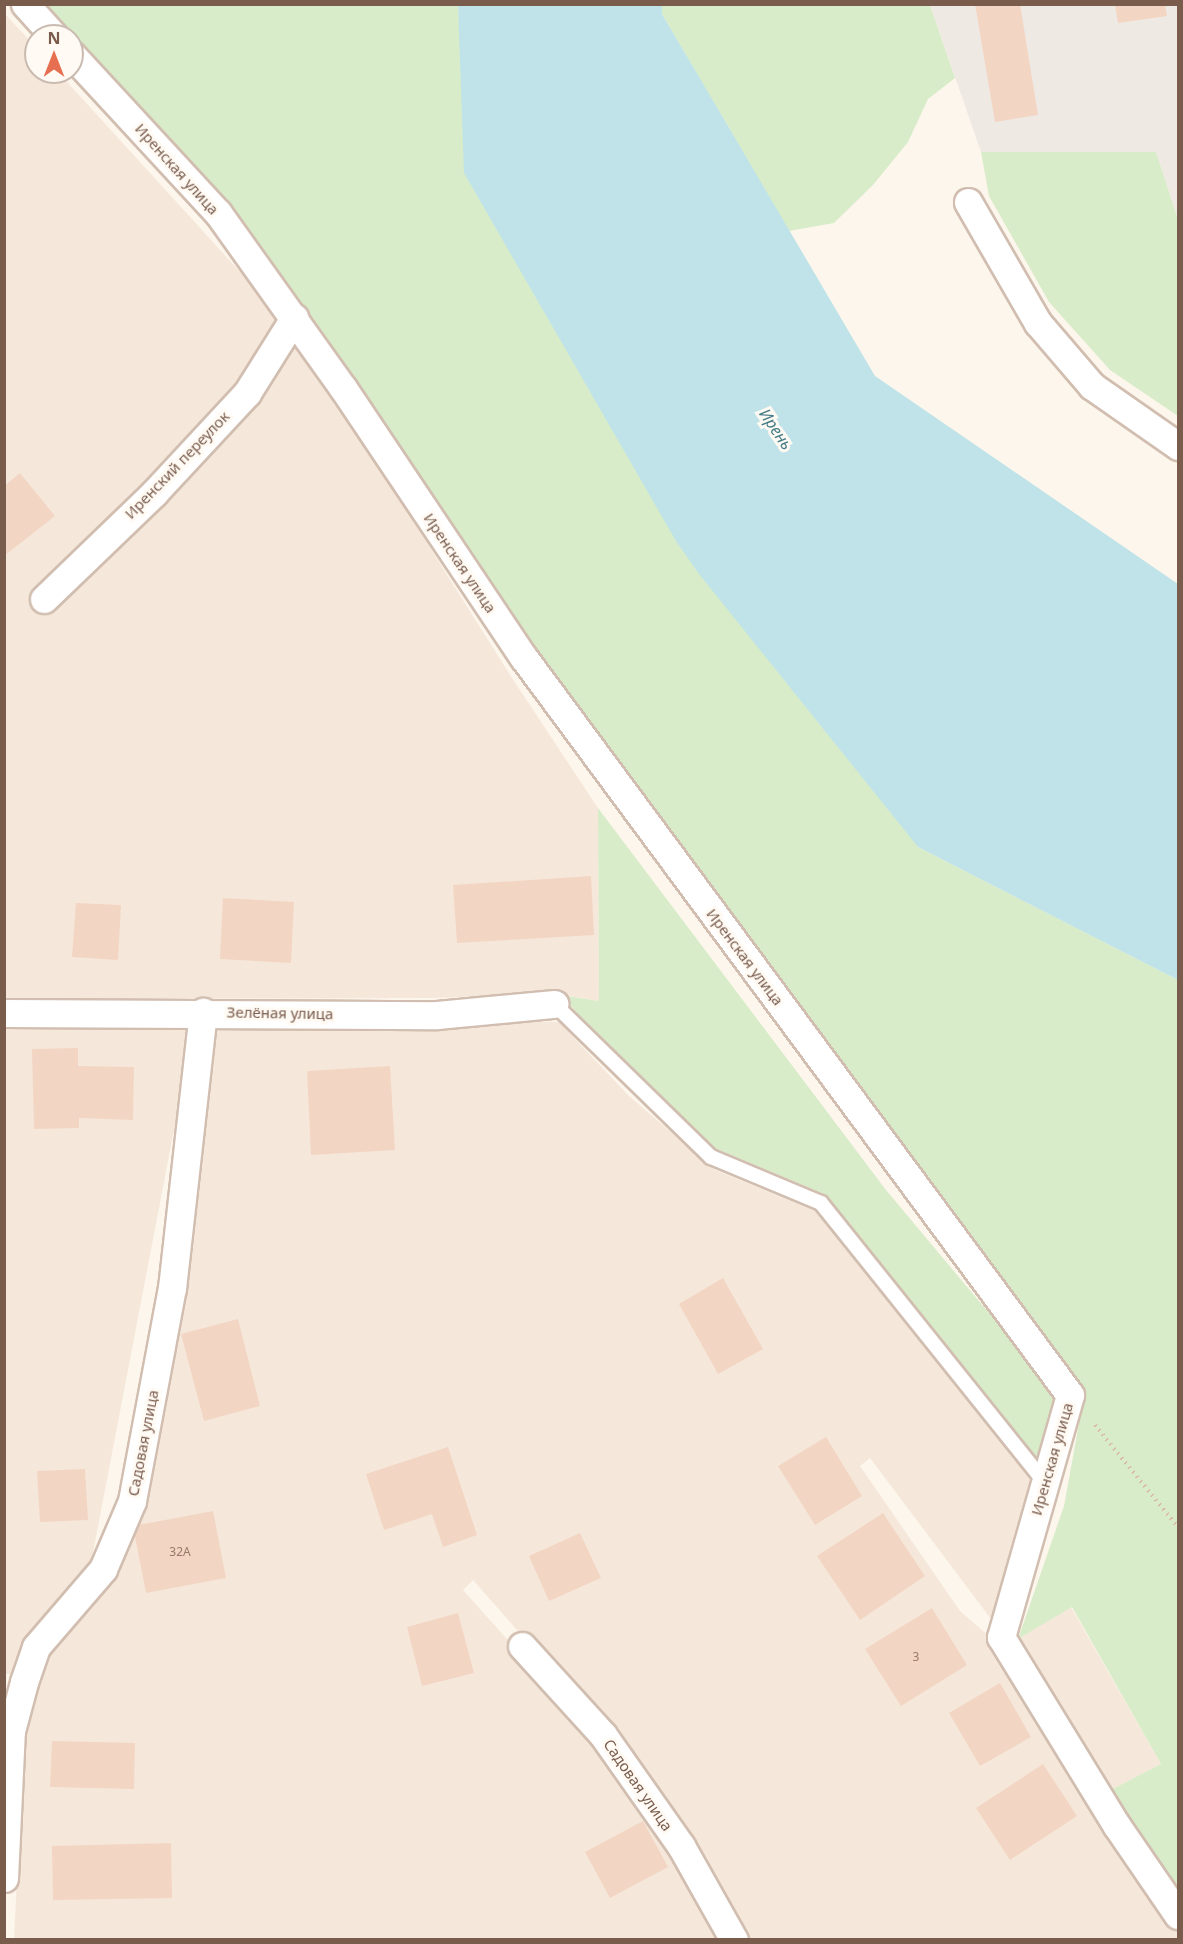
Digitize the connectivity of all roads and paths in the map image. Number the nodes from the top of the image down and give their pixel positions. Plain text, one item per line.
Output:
1 (26, 4) edge
2 (44, 24) edge
3 (84, 68) edge
4 (968, 202) dead end
5 (294, 318) junction
6 (1179, 446) edge
7 (44, 599) dead end
8 (554, 1004) joint
9 (203, 1012) junction
10 (4, 1013) edge
11 (1070, 1395) junction
12 (1045, 1483) junction
13 (1179, 1527) edge
14 (522, 1646) dead end
15 (14, 1682) edge
16 (4, 1878) edge
17 (1179, 1915) edge
18 (734, 1940) edge

1 - 2 street
3 - 5 street, Иренская улица
4 - 6 street
5 - 7 street, Иренский переулок
5 - 11 street, Иренская улица
8 - 9 street, Зелёная улица
8 - 12 lane
9 - 10 street, Зелёная улица
9 - 15 street, Садовая улица
11 - 12 street, Иренская улица
11 - 13 path
12 - 17 street, Иренская улица
14 - 18 street, Садовая улица
15 - 16 street, Садовая улица

